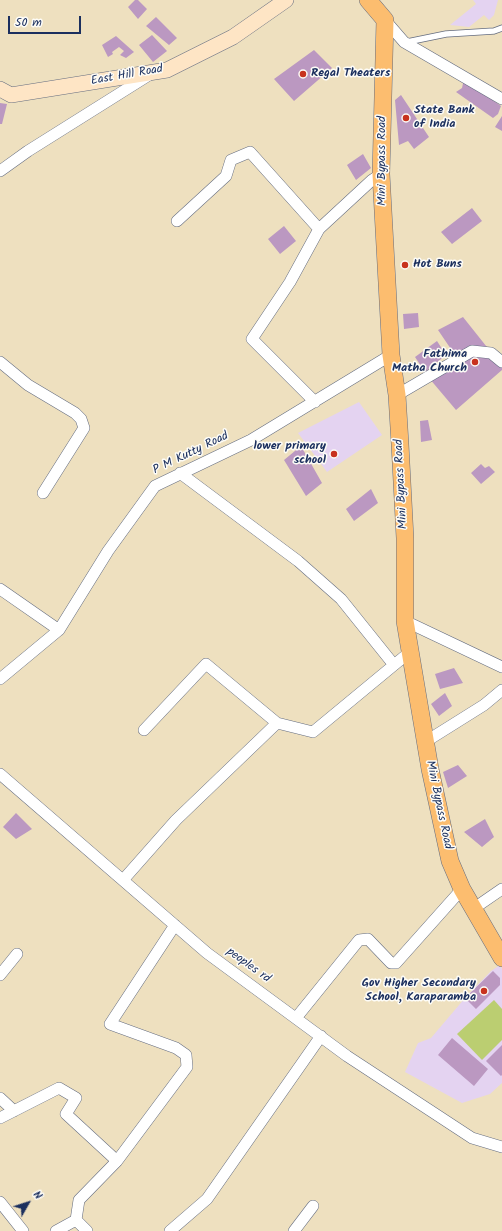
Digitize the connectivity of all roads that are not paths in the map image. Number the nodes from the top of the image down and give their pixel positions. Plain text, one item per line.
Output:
1 (286, 0) edge
2 (368, 0) edge
3 (385, 20) junction
4 (502, 28) edge
5 (404, 42) junction
6 (153, 72) junction
7 (0, 89) edge
8 (502, 99) edge
9 (0, 171) edge
10 (381, 174) junction
11 (177, 221) dead end
12 (319, 229) junction
13 (391, 355) junction
14 (0, 362) edge
15 (502, 362) edge
16 (397, 395) junction
17 (315, 402) junction
18 (180, 473) junction
19 (43, 492) dead end
20 (0, 590) edge
21 (405, 620) junction
22 (59, 630) junction
23 (411, 651) junction
24 (394, 665) junction
25 (502, 667) edge
26 (0, 679) edge
27 (502, 690) edge
28 (277, 724) junction
29 (144, 730) dead end
30 (426, 742) junction
31 (0, 774) edge
32 (123, 880) junction
33 (502, 888) edge
34 (462, 889) junction
35 (473, 909) junction
36 (175, 925) junction
37 (17, 954) dead end
38 (502, 958) edge
39 (0, 975) edge
40 (296, 1018) junction
41 (321, 1036) junction
42 (0, 1098) edge
43 (14, 1111) junction
44 (0, 1118) edge
45 (502, 1147) edge
46 (117, 1161) junction
47 (0, 1202) edge
48 (313, 1206) dead end
49 (76, 1220) junction
50 (23, 1231) edge
51 (56, 1231) edge
52 (87, 1231) edge
53 (170, 1231) edge
54 (294, 1231) edge

1 - 6 street, East Hill Road
2 - 3 main road
3 - 5 street
3 - 10 main road, Mini Bypass Road
4 - 5 lane
5 - 8 street
6 - 7 street, East Hill Road
6 - 9 street
10 - 12 street
10 - 13 main road, Mini Bypass Road
11 - 12 street
12 - 17 street
13 - 16 main road, Mini Bypass Road
13 - 17 street, P M Kutty Road
14 - 19 street
15 - 16 street
16 - 21 main road, Mini Bypass Road
17 - 18 street, P M Kutty Road
18 - 22 street, P M Kutty Road
18 - 24 street
20 - 22 street
21 - 23 main road, Mini Bypass Road
21 - 25 street
22 - 26 street, P M Kutty Road
23 - 24 street
23 - 30 main road, Mini Bypass Road
24 - 28 street
27 - 30 street
28 - 29 street
28 - 32 street
30 - 34 main road, Mini Bypass Road
31 - 32 street, peoples rd
32 - 36 street, peoples rd
33 - 35 street
34 - 35 main road, Mini Bypass Road
34 - 40 street
35 - 38 main road, Mini Bypass Road
36 - 40 street, peoples rd
36 - 46 street
37 - 39 street
40 - 41 street, peoples rd
41 - 45 street, peoples rd
41 - 53 street
42 - 43 street
43 - 44 street
43 - 46 street
46 - 49 street
47 - 50 street
48 - 54 street
49 - 51 street
49 - 52 street

